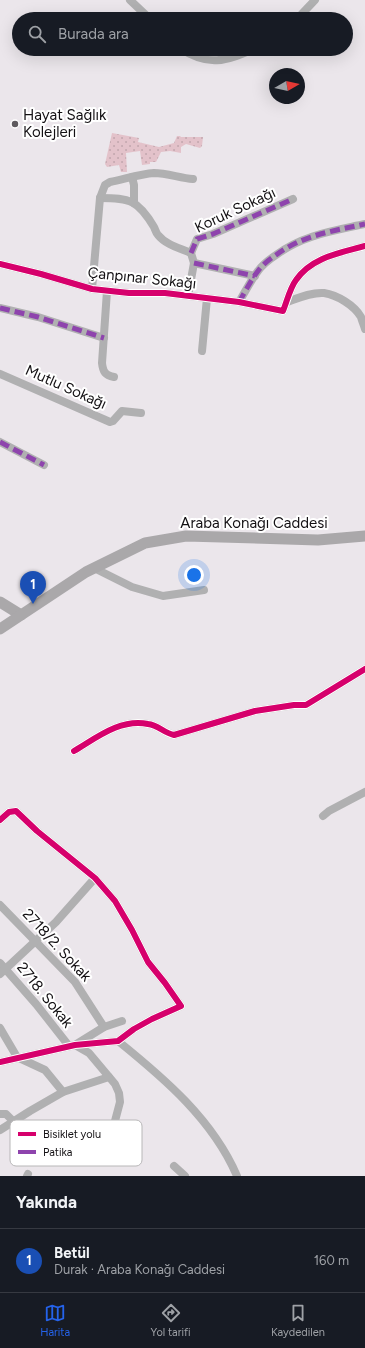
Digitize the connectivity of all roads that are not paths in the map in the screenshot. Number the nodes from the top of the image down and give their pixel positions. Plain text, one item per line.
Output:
1 (130, 0) edge
2 (315, 0) edge
3 (143, 12) edge
4 (304, 12) edge
5 (195, 56) edge
6 (233, 56) edge
7 (132, 177) junction
8 (192, 179) dead end
9 (100, 198) junction
10 (293, 199) dead end
11 (134, 203) junction
12 (365, 224) edge
13 (365, 246) edge
14 (191, 253) junction
15 (194, 263) junction
16 (0, 264) edge
17 (255, 276) junction
18 (92, 288) junction
19 (108, 291) junction
20 (188, 296) junction
21 (207, 298) junction
22 (239, 302) junction
23 (287, 302) junction
24 (0, 308) edge
25 (365, 329) edge
26 (104, 338) junction
27 (202, 351) dead end
28 (0, 374) edge
29 (114, 377) dead end
30 (141, 413) dead end
31 (0, 442) edge
32 (44, 465) dead end
33 (365, 536) edge
34 (94, 568) junction
35 (204, 590) dead end
36 (0, 602) edge
37 (21, 615) junction
38 (0, 629) edge
39 (365, 668) edge
40 (74, 751) dead end
41 (365, 792) edge
42 (323, 816) dead end
43 (0, 820) edge
44 (95, 878) junction
45 (0, 904) edge
46 (35, 942) junction
47 (2, 969) edge
48 (122, 1021) dead end
49 (104, 1027) junction
50 (0, 1028) edge
51 (118, 1041) junction
52 (72, 1046) junction
53 (17, 1057) junction
54 (0, 1062) edge
55 (109, 1077) junction
56 (63, 1092) junction
57 (0, 1114) edge
58 (12, 1120) edge
59 (15, 1120) edge
60 (115, 1120) edge
61 (10, 1123) edge
62 (0, 1130) edge
63 (174, 1166) dead end
64 (185, 1176) edge
65 (237, 1176) edge

1 - 3 street
2 - 4 street
5 - 6 street
7 - 8 street
7 - 9 street
7 - 11 street
9 - 11 street
9 - 18 street
10 - 14 street, Koruk Sokağı
11 - 14 street
12 - 17 street
13 - 23 street
14 - 15 street, Koruk Sokağı
15 - 17 street
15 - 20 street, Koruk Sokağı
16 - 18 street, Çanpınar Sokağı
17 - 22 street
18 - 19 street, Çanpınar Sokağı
19 - 20 street, Çanpınar Sokağı
19 - 26 street
20 - 21 street, Çanpınar Sokağı
21 - 22 street, Çanpınar Sokağı
21 - 27 street
22 - 23 street, Çanpınar Sokağı
23 - 25 street
24 - 26 street
26 - 29 street
28 - 30 street, Mutlu Sokağı
31 - 32 street
33 - 34 main road, Araba Konağı Caddesi
34 - 35 street
34 - 37 main road, Araba Konağı Caddesi
36 - 37 main road
37 - 38 main road, Araba Konağı Caddesi
39 - 40 street
41 - 42 street
43 - 44 street
44 - 46 street
44 - 51 street
45 - 46 street, 2718/2. Sokak
46 - 47 street
46 - 49 street, 2718/2. Sokak
47 - 52 street, 2718. Sokak
48 - 49 street
49 - 52 street
50 - 53 street
51 - 52 street
51 - 65 street
52 - 53 street
52 - 55 street, 2718. Sokak
53 - 54 street
53 - 56 street
55 - 56 street
55 - 60 street, 2718. Sokak
56 - 59 street
57 - 58 street
61 - 62 street
63 - 64 street

